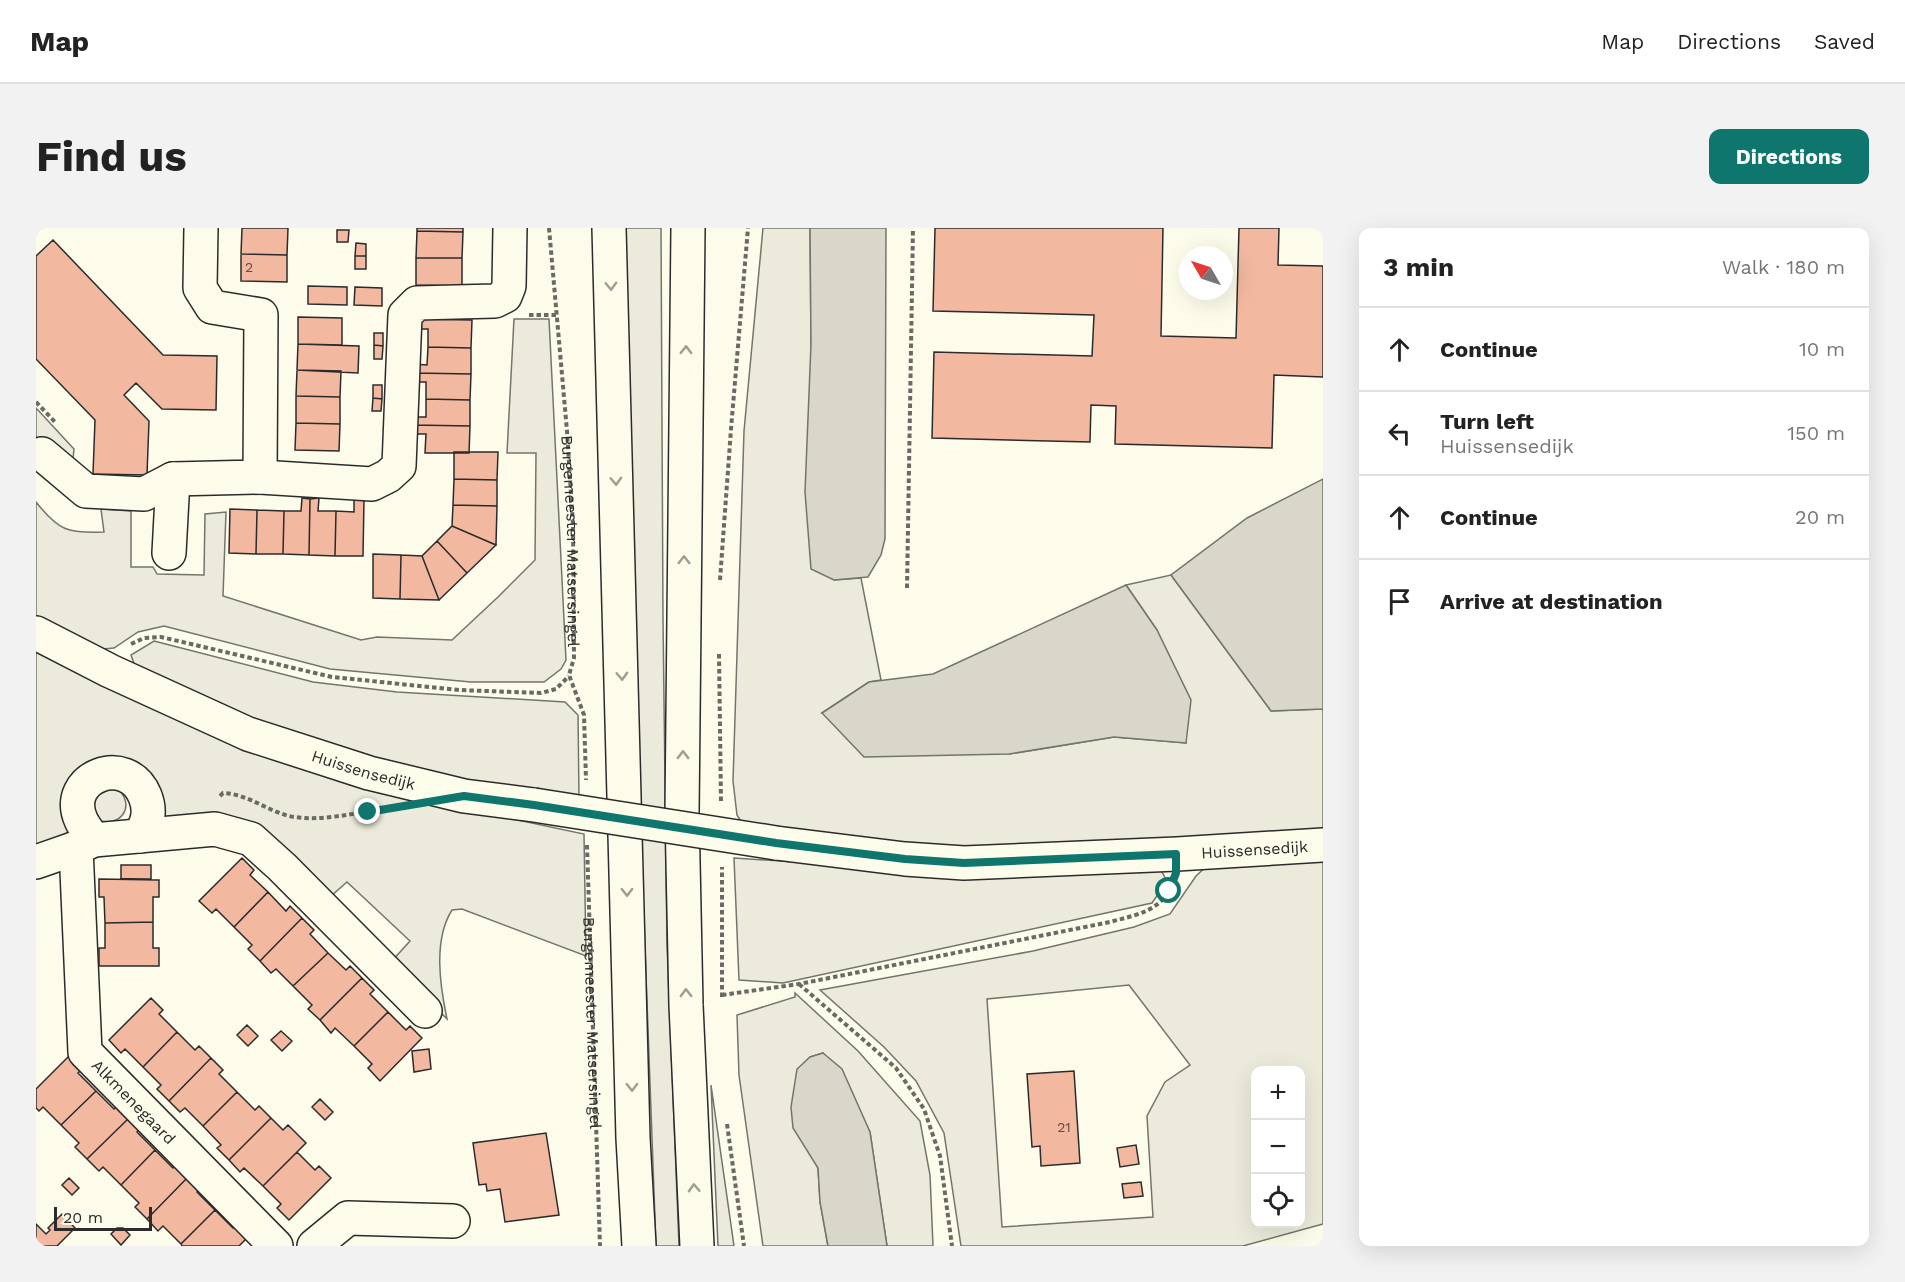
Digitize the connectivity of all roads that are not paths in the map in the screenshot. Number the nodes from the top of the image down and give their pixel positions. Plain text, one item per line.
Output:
1 (201, 228) edge
2 (510, 228) edge
3 (609, 228) edge
4 (688, 228) edge
5 (42, 454) dead end
6 (260, 477) junction
7 (173, 479) junction
8 (170, 553) dead end
9 (36, 633) edge
10 (140, 836) junction
11 (85, 844) junction
12 (1323, 845) edge
13 (36, 862) edge
14 (425, 1011) dead end
15 (453, 1221) dead end
16 (276, 1246) edge
17 (314, 1246) edge
18 (639, 1246) edge
19 (697, 1246) edge

1 - 6 street
2 - 6 street
3 -> 18 street
19 -> 4 street
5 - 7 street
6 - 7 street
7 - 8 street
9 - 12 street, Huissensedijk, bridge
10 - 11 street
10 - 11 street, Alkmenegaard
10 - 14 street
11 - 13 street
11 - 16 street, Alkmenegaard
15 - 17 street

